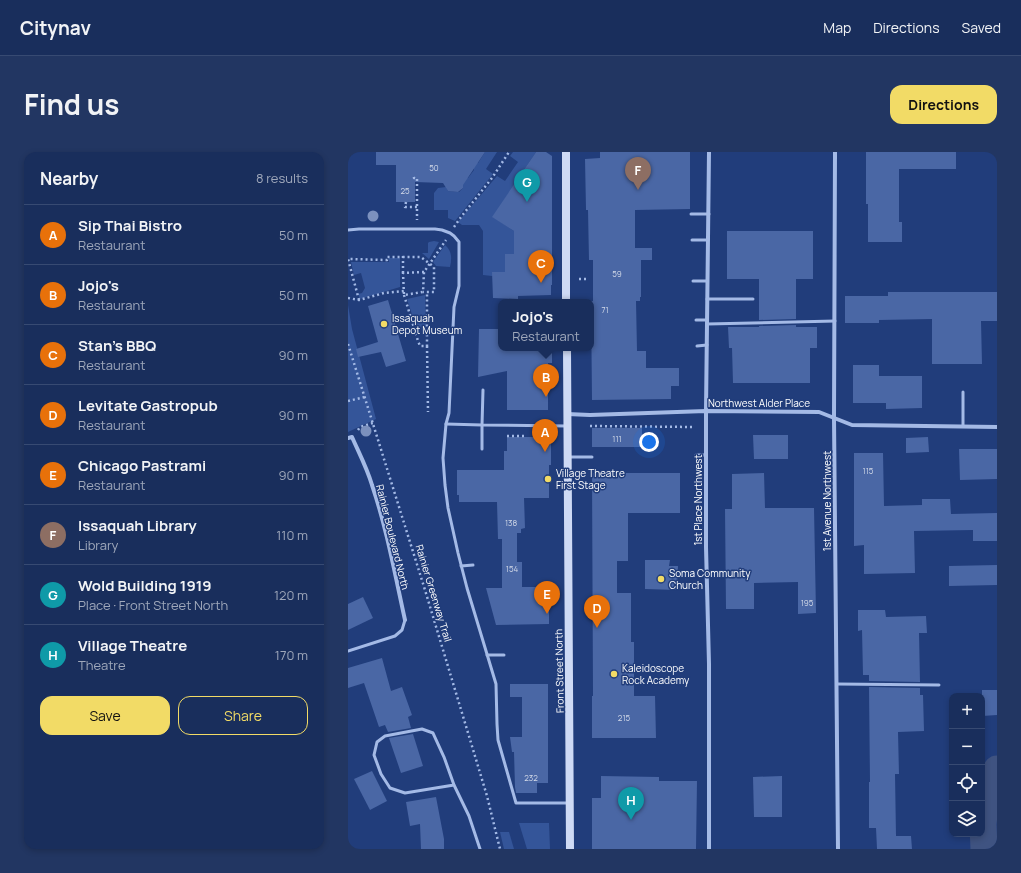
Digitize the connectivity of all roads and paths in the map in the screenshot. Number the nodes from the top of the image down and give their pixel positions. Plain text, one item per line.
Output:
1 (509, 152) edge
2 (566, 152) edge
3 (709, 152) edge
4 (835, 152) edge
5 (414, 177) dead end
6 (406, 202) dead end
7 (417, 207) junction
8 (692, 214) dead end
9 (709, 214) junction
10 (417, 229) junction
11 (348, 230) edge
12 (450, 233) junction
13 (692, 240) dead end
14 (708, 240) junction
15 (403, 256) junction
16 (430, 263) junction
17 (424, 272) junction
18 (403, 273) junction
19 (579, 279) dead end
20 (587, 279) dead end
21 (693, 281) dead end
22 (707, 281) junction
23 (404, 291) junction
24 (423, 292) junction
25 (427, 292) junction
26 (404, 295) junction
27 (348, 298) edge
28 (566, 299) edge
29 (707, 299) junction
30 (753, 299) dead end
31 (359, 300) junction
32 (696, 320) dead end
33 (835, 321) junction
34 (707, 322) junction
35 (348, 344) edge
36 (707, 345) junction
37 (427, 346) junction
38 (698, 346) dead end
39 (567, 351) edge
40 (483, 390) dead end
41 (962, 392) dead end
42 (365, 397) junction
43 (348, 401) edge
44 (706, 411) junction
45 (428, 412) dead end
46 (567, 414) junction
47 (834, 418) junction
48 (373, 423) junction
49 (446, 424) junction
50 (482, 425) junction
51 (567, 426) junction
52 (590, 426) dead end
53 (963, 426) junction
54 (694, 427) dead end
55 (997, 427) edge
56 (350, 438) edge
57 (482, 449) dead end
58 (696, 455) dead end
59 (706, 455) junction
60 (592, 456) dead end
61 (567, 457) junction
62 (473, 565) dead end
63 (461, 566) junction
64 (405, 620) joint
65 (348, 651) edge
66 (487, 655) junction
67 (504, 655) dead end
68 (837, 684) junction
69 (939, 685) dead end
70 (454, 785) junction
71 (570, 803) junction
72 (480, 849) edge
73 (500, 849) edge
74 (570, 849) edge
75 (709, 849) edge
76 (838, 849) edge

1 - 12 path
2 - 28 main road
3 - 9 street, 1st Place Northwest
4 - 33 street, 1st Avenue Northwest
5 - 7 path
6 - 7 path
7 - 10 path
8 - 9 lane
9 - 14 street, 1st Place Northwest
10 - 11 lane
10 - 12 lane
12 - 16 path
12 - 49 lane
13 - 14 lane
14 - 22 street, 1st Place Northwest
15 - 16 path
15 - 18 path
15 - 31 path
16 - 17 path
16 - 25 path
17 - 18 path
17 - 24 path
18 - 23 path
19 - 20 path
21 - 22 lane
22 - 29 street, 1st Place Northwest
23 - 26 path
23 - 31 path
24 - 25 path
24 - 26 path
25 - 37 path
26 - 37 path
27 - 31 path
29 - 30 lane
29 - 34 street, 1st Place Northwest
32 - 34 lane
33 - 34 lane
33 - 47 street, 1st Avenue Northwest
34 - 36 street, 1st Place Northwest
35 - 42 path, Rainier Greenway Trail
36 - 38 lane
36 - 44 street, 1st Place Northwest
37 - 45 path
39 - 46 main road, Front Street North
40 - 50 lane
41 - 53 lane
42 - 43 path
42 - 48 path, Rainier Greenway Trail
44 - 46 street, Northwest Alder Place
44 - 47 street, Northwest Alder Place
44 - 59 street, 1st Place Northwest
46 - 51 main road, Front Street North
47 - 53 street, Northwest Alder Place
47 - 68 street, 1st Avenue Northwest
48 - 56 path
48 - 73 path, Rainier Greenway Trail
49 - 50 lane
49 - 63 lane
50 - 51 lane
50 - 57 lane
51 - 61 main road, Front Street North
52 - 54 path
53 - 55 street, Northwest Alder Place
56 - 64 street, Rainier Boulevard North
58 - 59 lane
59 - 75 street, 1st Place Northwest
60 - 61 lane
61 - 71 main road, Front Street North
62 - 63 lane
63 - 66 lane
64 - 65 lane
66 - 67 lane
66 - 71 lane
68 - 69 lane
68 - 76 street, 1st Avenue Northwest
70 - 70 lane
70 - 72 lane
71 - 74 main road, Front Street North

